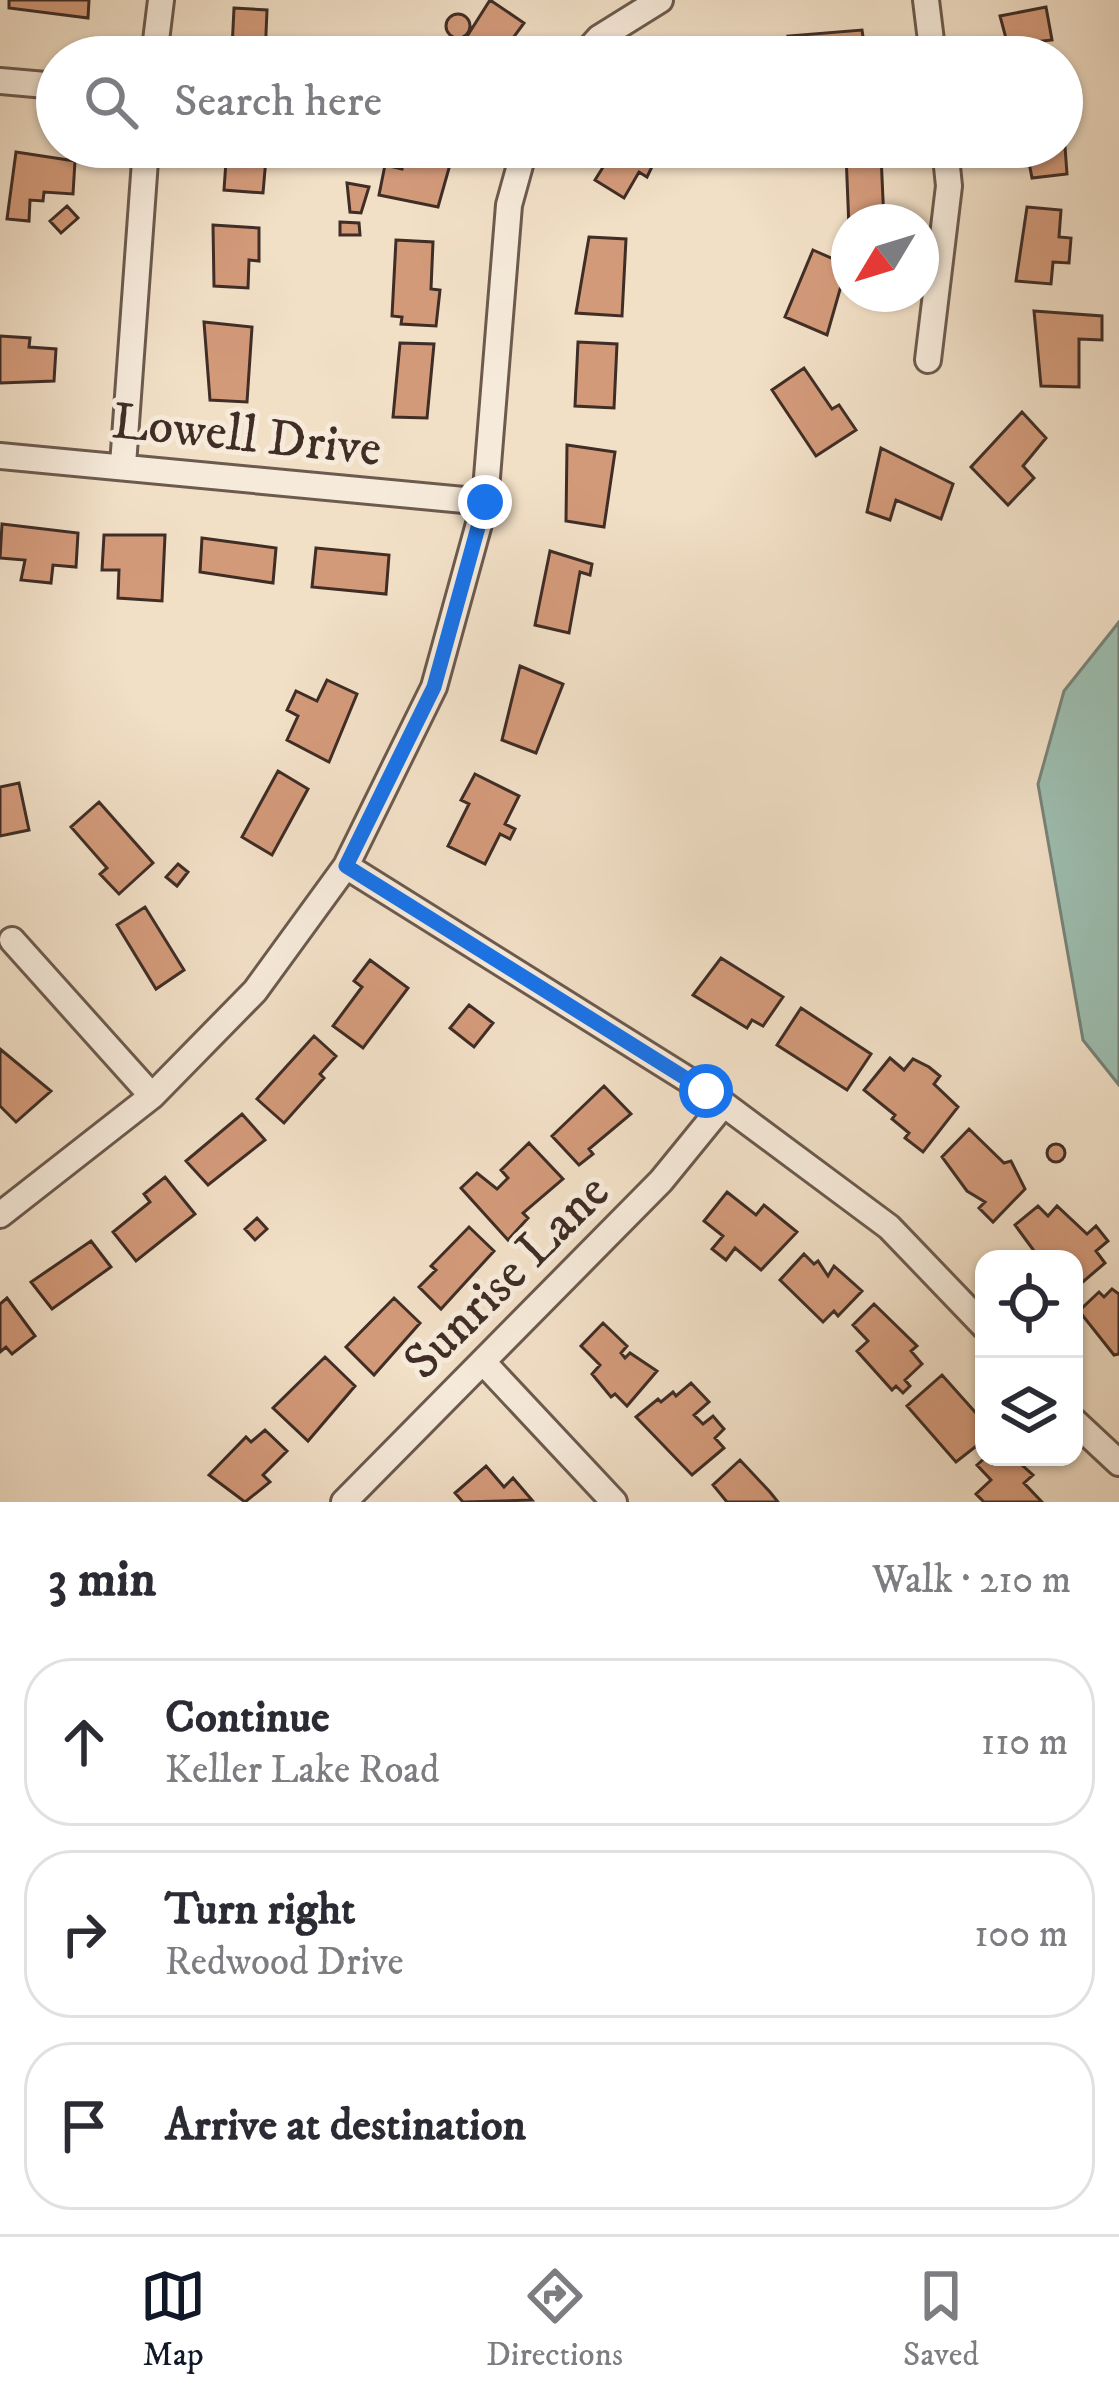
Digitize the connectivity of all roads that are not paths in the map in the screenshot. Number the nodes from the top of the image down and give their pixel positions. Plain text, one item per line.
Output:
1 (161, 0) edge
2 (660, 0) edge
3 (926, 0) edge
4 (157, 36) edge
5 (602, 36) edge
6 (930, 36) edge
7 (0, 81) edge
8 (36, 84) edge
9 (144, 168) edge
10 (519, 168) edge
11 (947, 168) edge
12 (928, 359) dead end
13 (0, 455) edge
14 (123, 466) junction
15 (485, 502) junction
16 (346, 866) junction
17 (12, 940) dead end
18 (152, 1096) junction
19 (723, 1105) junction
20 (0, 1215) edge
21 (975, 1317) edge
22 (483, 1362) junction
23 (1083, 1428) edge
24 (1119, 1462) edge
25 (344, 1502) edge
26 (614, 1502) edge

1 - 4 street
2 - 5 street
3 - 6 street
7 - 8 street
9 - 14 street
10 - 15 street
11 - 12 street
13 - 14 street, Lowell Drive
14 - 15 street, Lowell Drive
15 - 16 street
16 - 18 street
16 - 19 street
17 - 18 street
18 - 20 street
19 - 21 street
19 - 22 street, Sunrise Lane
22 - 25 street, Sunrise Lane
22 - 26 street
23 - 24 street

